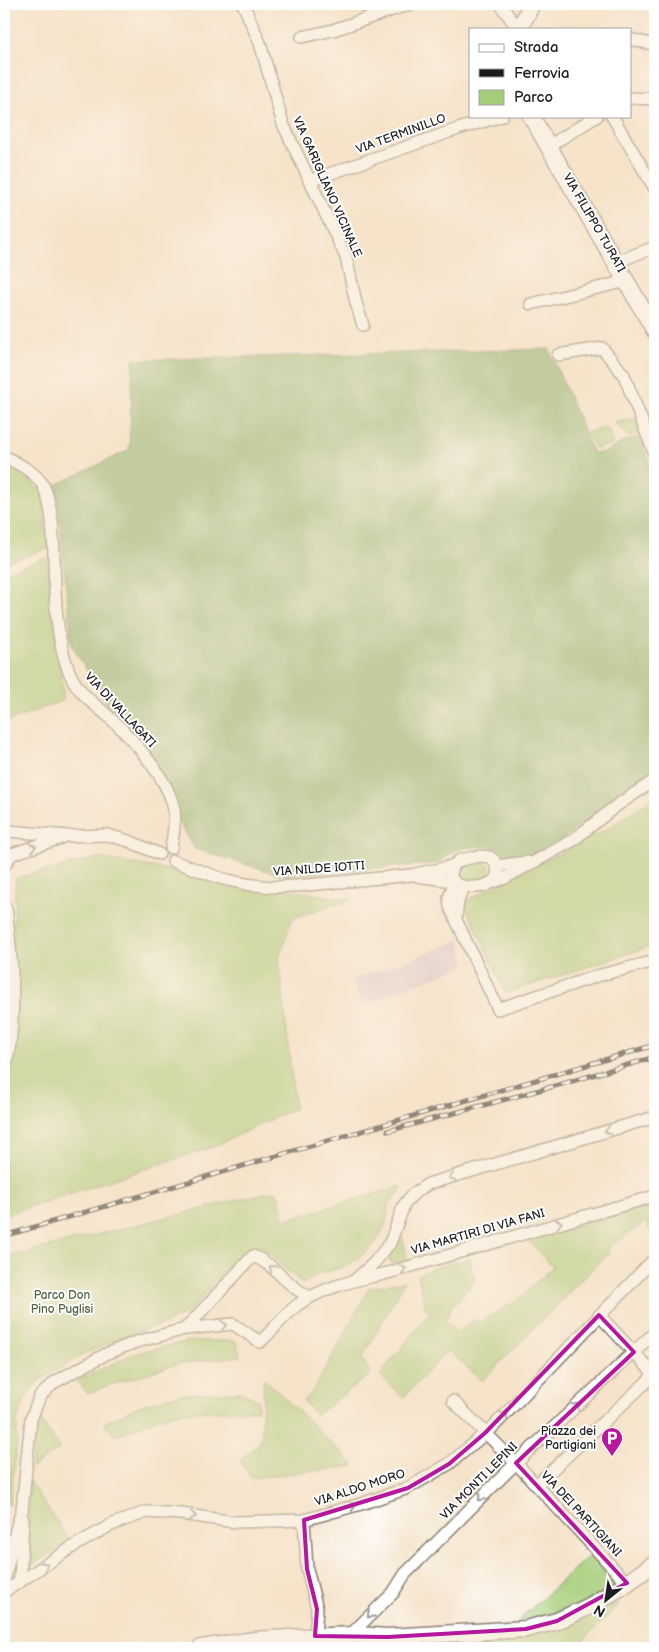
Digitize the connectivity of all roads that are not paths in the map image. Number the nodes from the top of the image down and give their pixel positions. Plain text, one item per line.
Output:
1 (243, 4) edge
2 (410, 4) edge
3 (500, 4) edge
4 (532, 4) edge
5 (517, 28) edge
6 (519, 28) edge
7 (302, 38) dead end
8 (632, 39) edge
9 (655, 45) edge
10 (632, 98) edge
11 (655, 99) edge
12 (495, 118) edge
13 (533, 118) edge
14 (594, 118) edge
15 (613, 118) edge
16 (549, 146) junction
17 (308, 181) junction
18 (655, 189) edge
19 (655, 246) edge
20 (616, 262) junction
21 (627, 281) junction
22 (531, 304) dead end
23 (649, 308) edge
24 (363, 325) dead end
25 (655, 331) edge
26 (558, 355) dead end
27 (655, 455) edge
28 (4, 456) edge
29 (655, 780) edge
30 (5, 831) edge
31 (68, 836) junction
32 (171, 848) junction
33 (8, 853) edge
34 (159, 854) junction
35 (173, 860) junction
36 (533, 861) junction
37 (454, 865) junction
38 (4, 866) edge
39 (497, 866) junction
40 (411, 875) junction
41 (493, 882) junction
42 (457, 884) junction
43 (4, 910) edge
44 (655, 962) edge
45 (4, 1062) edge
46 (655, 1117) edge
47 (655, 1196) edge
48 (655, 1258) edge
49 (356, 1280) junction
50 (310, 1297) junction
51 (599, 1315) junction
52 (185, 1329) junction
53 (655, 1332) edge
54 (634, 1352) junction
55 (655, 1375) edge
56 (453, 1401) dead end
57 (485, 1433) junction
58 (516, 1463) junction
59 (536, 1485) junction
60 (22, 1510) junction
61 (304, 1520) junction
62 (655, 1563) edge
63 (4, 1581) edge
64 (20, 1582) junction
65 (627, 1583) junction
66 (4, 1592) edge
67 (314, 1636) junction
68 (349, 1636) junction
69 (390, 1643) edge
70 (201, 1648) edge

1 - 17 street, VIA GARIGLIANO VICINALE
2 - 7 street
3 - 5 street
4 - 6 main road
8 - 9 street
10 - 11 street
12 - 17 street, VIA TERMINILLO
13 - 16 main road, VIA FILIPPO TURATI
14 - 16 street
15 - 18 street
16 - 20 main road, VIA FILIPPO TURATI
17 - 24 street, VIA GARIGLIANO VICINALE
19 - 20 street
20 - 21 main road, VIA FILIPPO TURATI
21 - 22 street
21 - 23 main road, VIA FILIPPO TURATI
23 - 25 main road, VIA FILIPPO TURATI
26 - 27 street
28 - 32 street, VIA DI VALLAGATI
29 - 36 street
30 - 31 street
33 -> 31 street
31 - 34 street
32 - 34 street
32 - 35 street
33 - 38 street
34 - 35 street
35 - 40 street, VIA NILDE IOTTI
36 - 39 street
36 - 41 street
37 - 39 street, VIA NILDE IOTTI
37 - 40 street, VIA NILDE IOTTI
37 - 42 street
39 - 41 street
40 - 42 street, VIA NILDE IOTTI
41 - 42 street
42 - 44 street
43 - 45 main road
46 -> 49 street
49 -> 47 street, VIA MARTIRI DI VIA FANI
48 - 51 street, VIA ALDO MORO
49 - 50 street, VIA MARTIRI DI VIA FANI
52 -> 50 street, VIA MARTIRI DI VIA FANI
50 -> 52 street
51 - 54 street
57 -> 51 street, VIA ALDO MORO
52 - 60 street, VIA MARTIRI DI VIA FANI
53 - 54 street, VIA MONTI LEPINI
54 - 55 street
58 -> 54 street, VIA MONTI LEPINI
55 - 59 street
56 - 57 street
57 - 58 street
61 -> 57 street, VIA ALDO MORO
58 - 59 street, VIA DEI PARTIGIANI
58 -> 68 street, VIA MONTI LEPINI
59 - 65 street, VIA DEI PARTIGIANI
60 - 63 street
60 - 64 street
64 -> 61 street, VIA ALDO MORO
61 - 67 street
62 - 65 main road
64 - 66 street, VIA ALDO MORO
65 - 69 main road
67 - 68 main road
67 - 70 main road
68 - 69 main road

